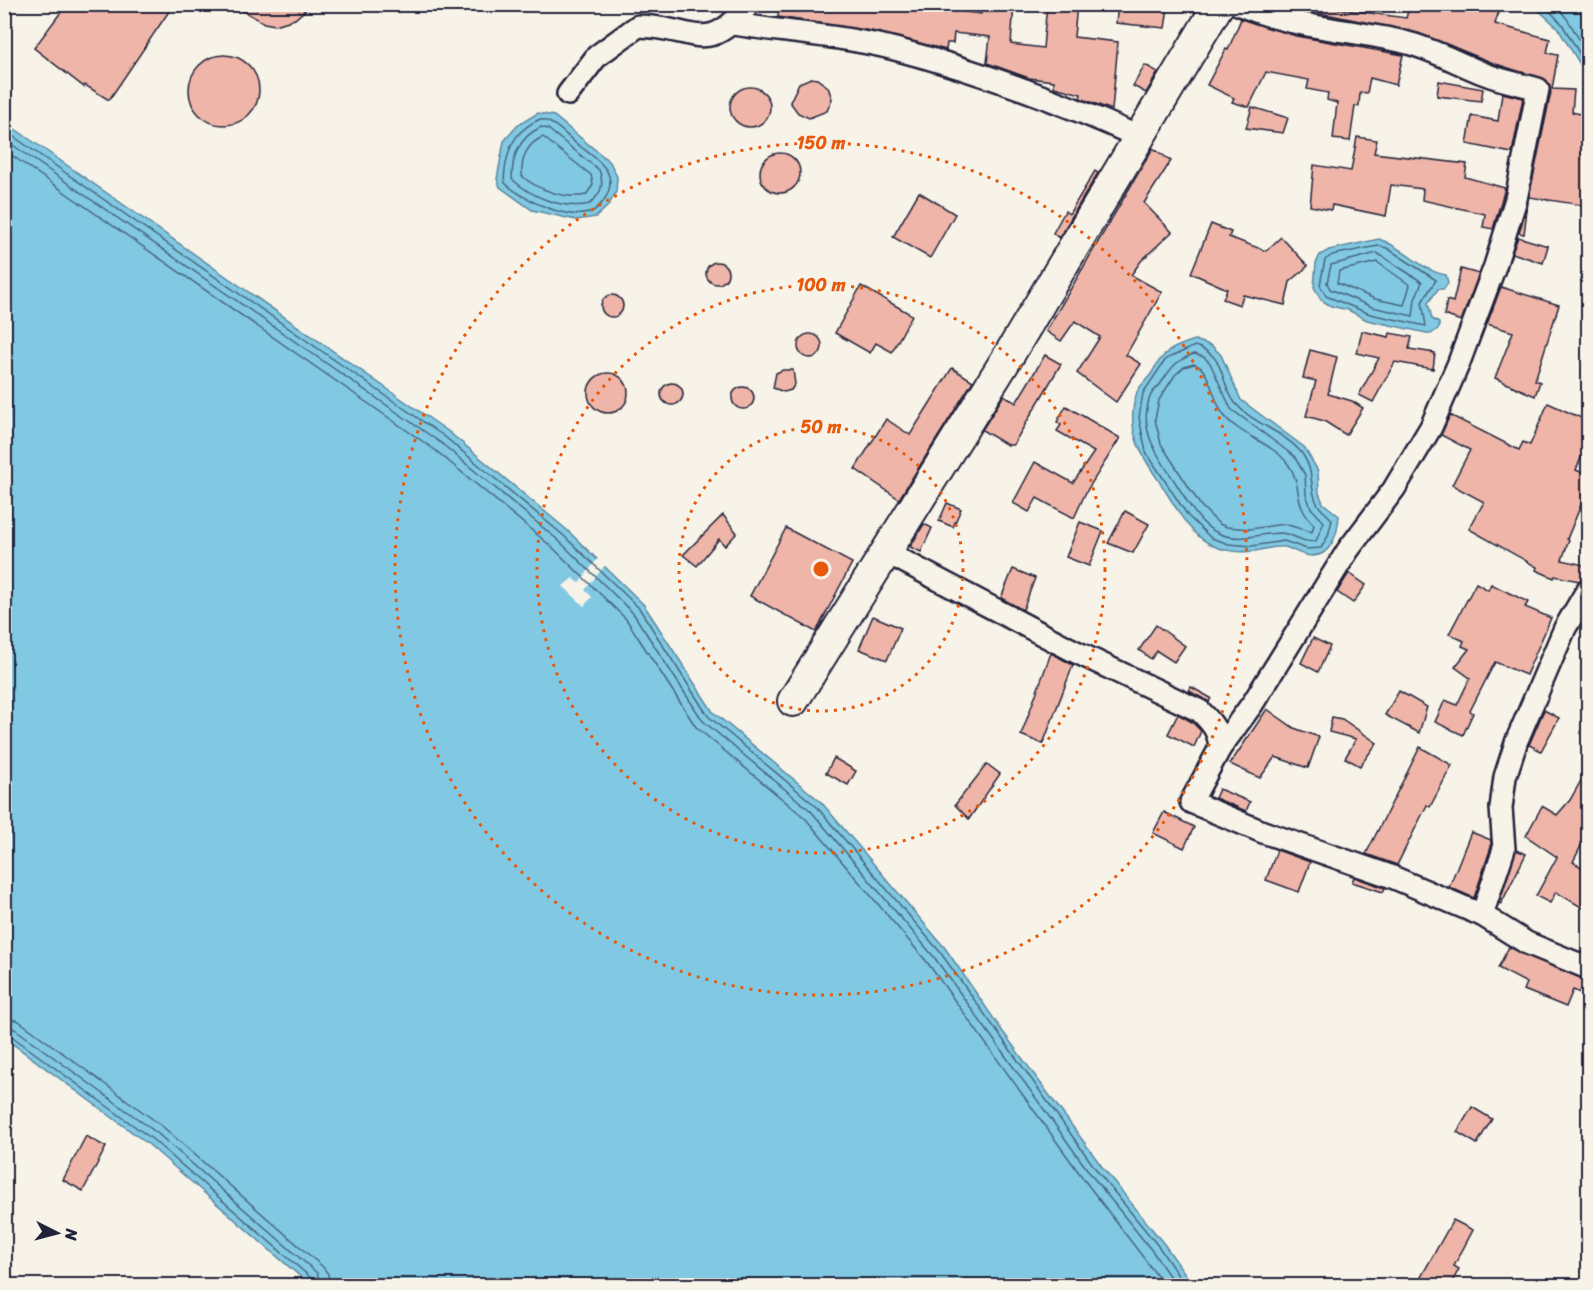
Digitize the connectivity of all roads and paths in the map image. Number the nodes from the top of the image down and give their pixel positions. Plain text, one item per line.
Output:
1 (749, 4) edge
2 (1219, 4) edge
3 (1238, 4) edge
4 (733, 24) junction
5 (568, 94) dead end
6 (1139, 137) junction
7 (886, 552) junction
8 (1588, 589) edge
9 (793, 701) dead end
10 (1220, 748) junction
11 (1482, 915) junction
12 (1588, 968) edge

1 - 4 street
2 - 6 street
3 - 10 street
4 - 5 street
4 - 6 street
6 - 7 street
7 - 9 street
7 - 10 street
8 - 11 street
10 - 11 street
11 - 12 street

